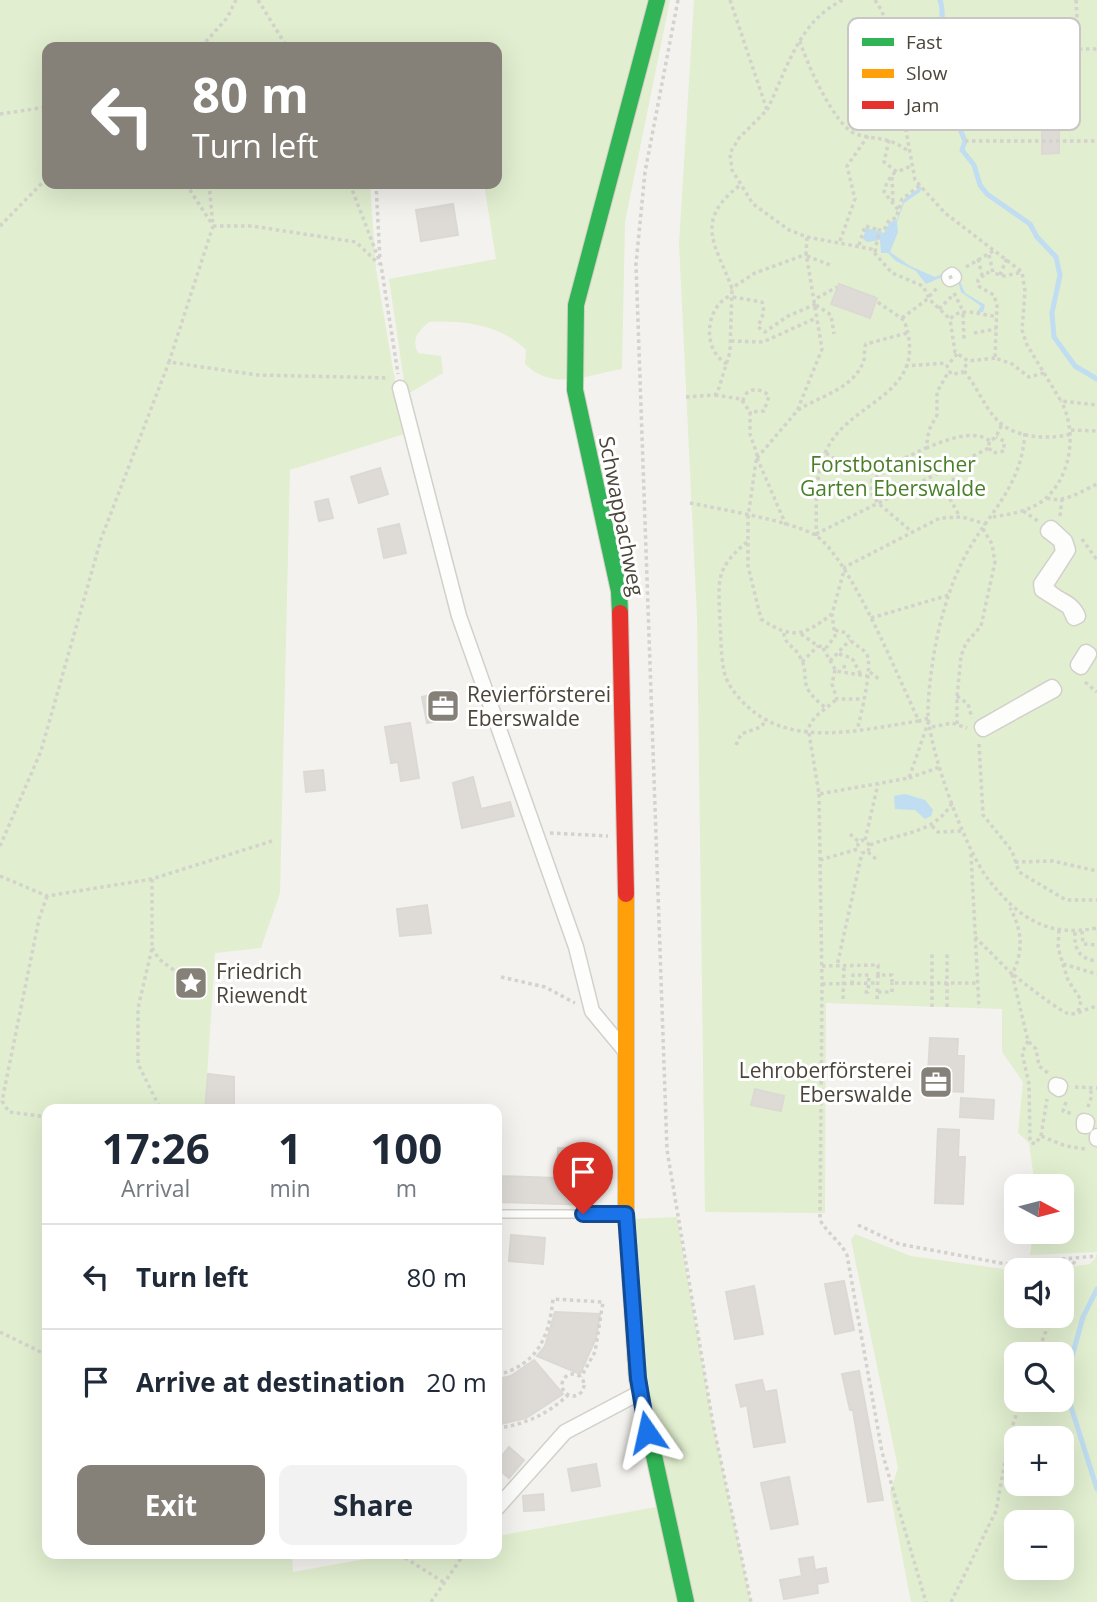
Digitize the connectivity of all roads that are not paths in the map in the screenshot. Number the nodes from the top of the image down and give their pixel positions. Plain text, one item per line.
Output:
1 (657, 0) edge
2 (397, 383) road end
3 (1051, 528) joint
4 (626, 1052) junction
5 (502, 1214) edge
6 (626, 1214) junction
7 (639, 1393) junction
8 (502, 1502) edge
9 (686, 1602) edge

1 - 4 street, Schwappachweg
2 - 4 street
3 - 3 street
4 - 6 street, Schwappachweg
5 - 6 lane
6 - 7 street, Schwappachweg
7 - 8 street
7 - 9 street, Schwappachweg

